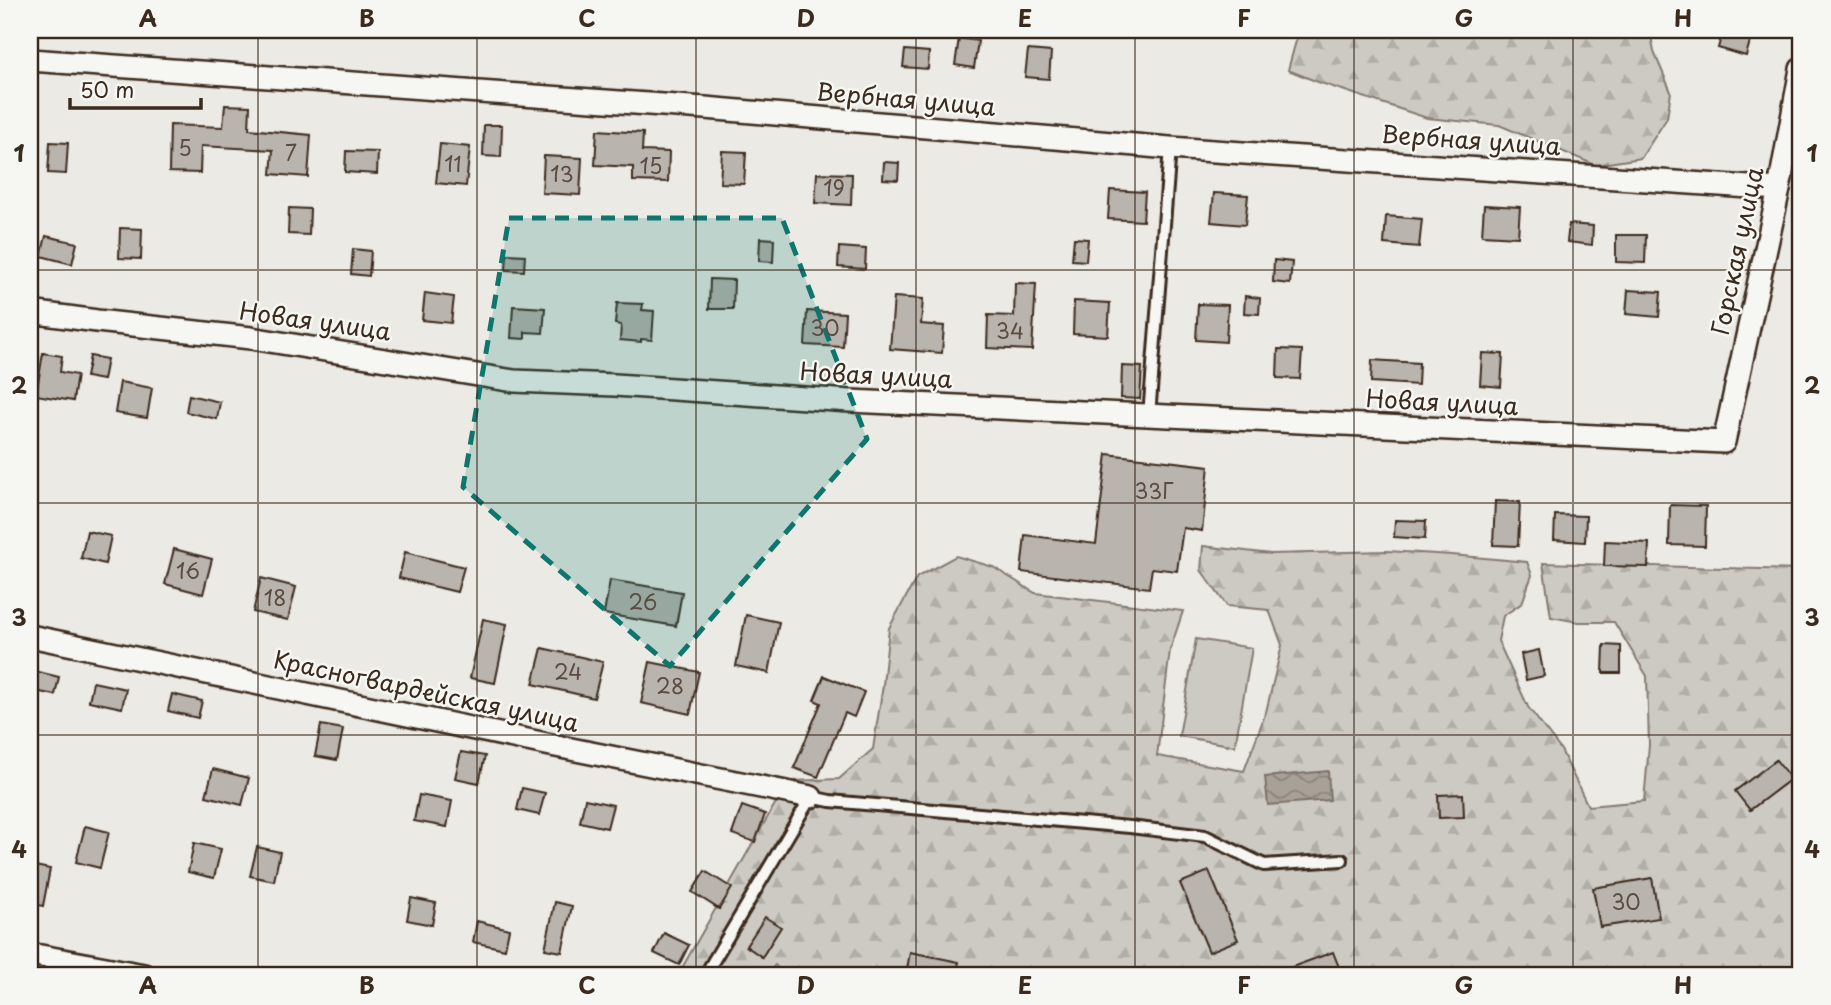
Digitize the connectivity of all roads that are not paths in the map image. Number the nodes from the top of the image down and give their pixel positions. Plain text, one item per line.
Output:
1 (30, 60) edge
2 (1801, 69) edge
3 (1170, 148) junction
4 (1779, 189) junction
5 (30, 312) edge
6 (1149, 416) junction
7 (1724, 442) joint
8 (30, 636) edge
9 (811, 797) junction
10 (1342, 860) dead end
11 (30, 954) edge
12 (144, 975) edge
13 (705, 975) edge

1 - 3 street, Вербная улица
2 - 4 street, Горская улица
3 - 4 street, Вербная улица
3 - 6 lane
4 - 7 street, Горская улица
5 - 6 street, Новая улица
6 - 7 street, Новая улица
8 - 9 street, Красногвардейская улица
9 - 10 lane
9 - 13 lane
11 - 12 street

